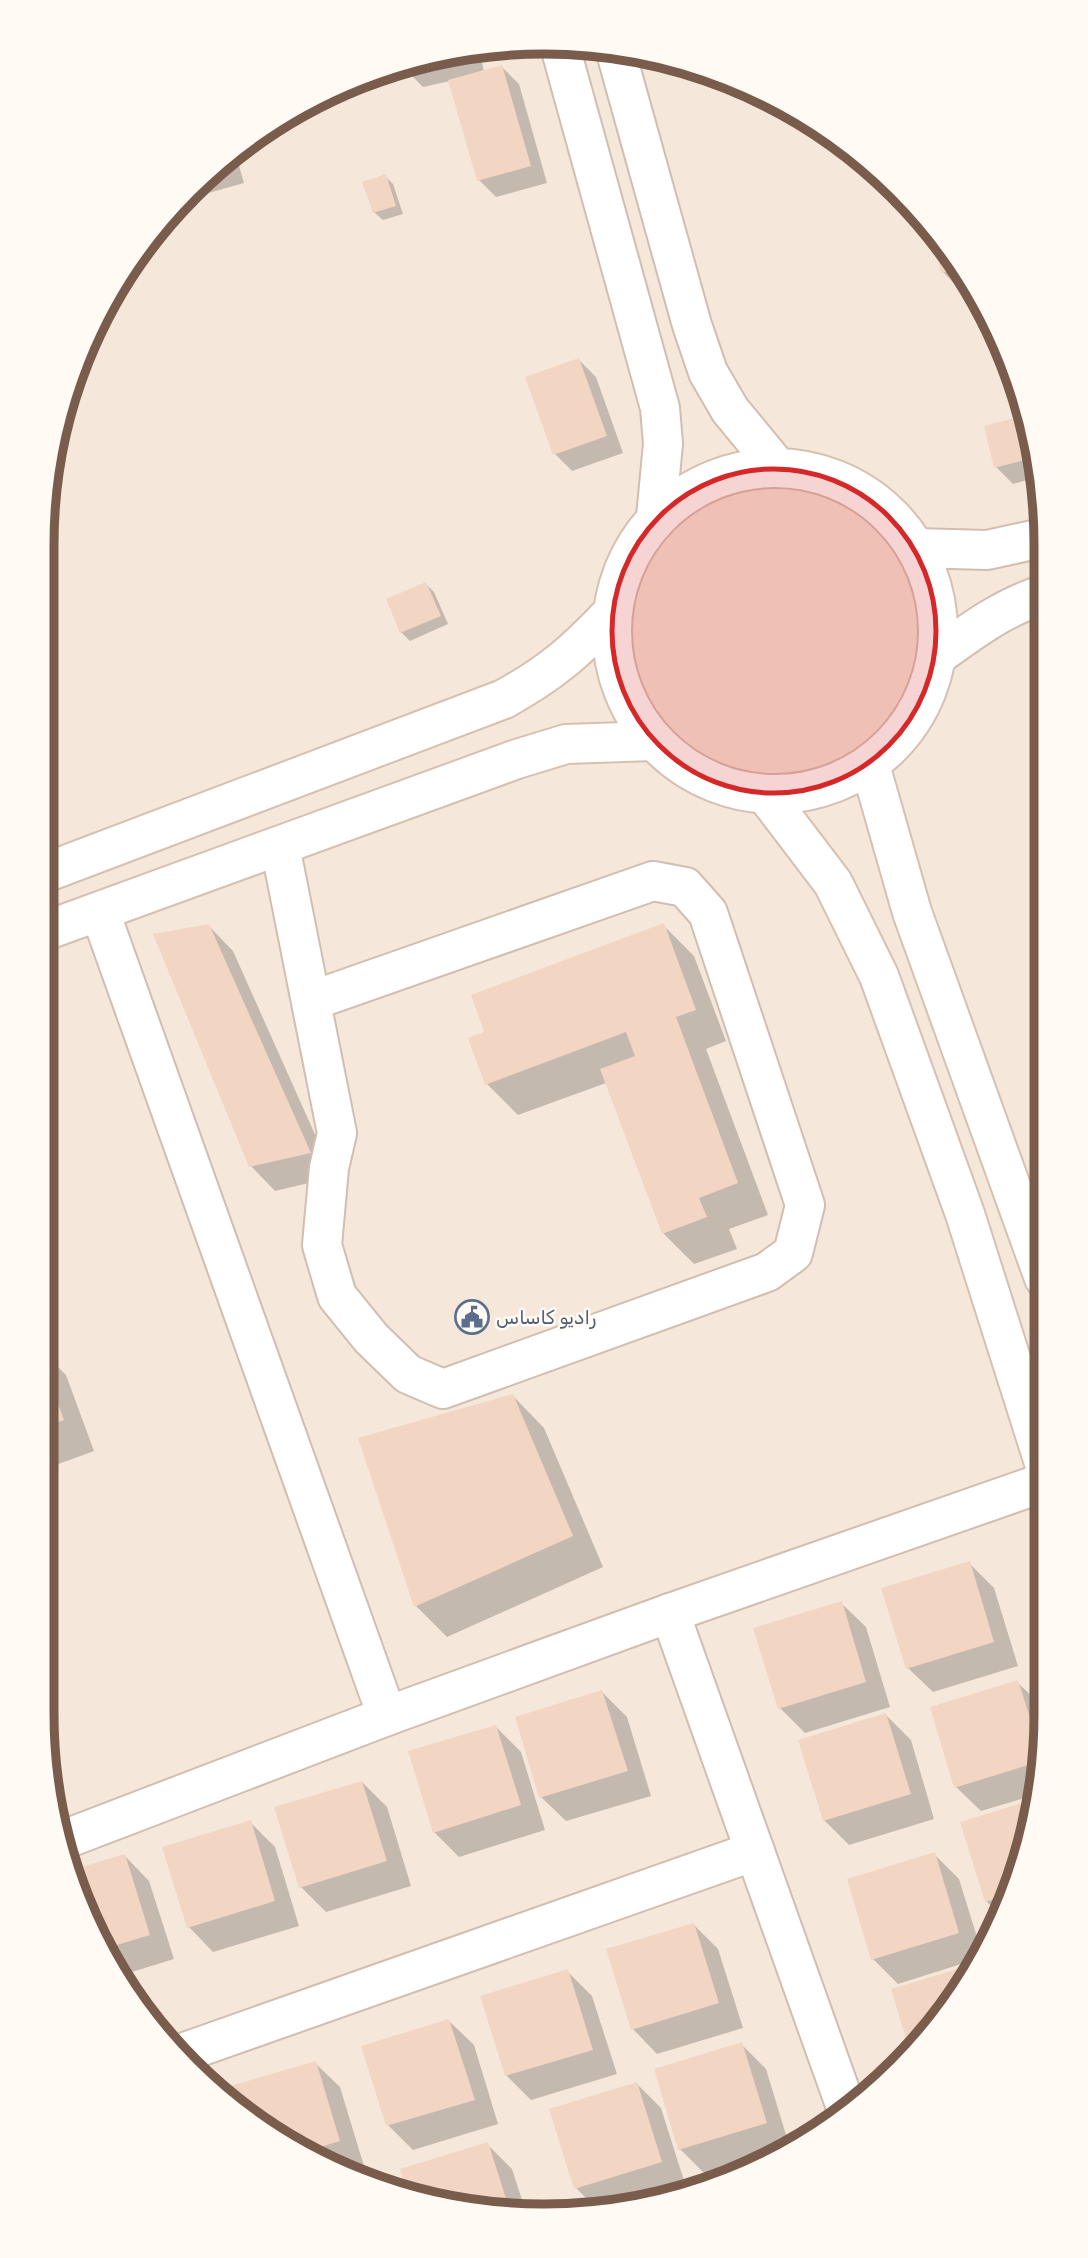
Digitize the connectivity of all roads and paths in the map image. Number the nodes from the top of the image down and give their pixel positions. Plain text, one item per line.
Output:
1 (562, 55) edge
2 (618, 60) edge
3 (777, 467) junction
4 (656, 517) junction
5 (1034, 540) edge
6 (916, 548) junction
7 (1034, 598) edge
8 (611, 614) junction
9 (937, 656) junction
10 (653, 741) junction
11 (870, 765) junction
12 (766, 795) junction
13 (280, 846) junction
14 (54, 869) edge
15 (100, 912) junction
16 (54, 928) edge
17 (311, 1001) junction
18 (1034, 1250) edge
19 (1034, 1431) edge
20 (1034, 1486) edge
21 (670, 1614) junction
22 (387, 1716) junction
23 (70, 1837) edge
24 (755, 1851) junction
25 (189, 2051) edge
26 (844, 2101) edge

1 - 4 street
2 - 3 street
3 - 4 street
3 - 6 street
4 - 8 street
5 - 6 street
6 - 9 street
7 - 9 street
8 - 10 street
8 - 14 street
9 - 11 street
10 - 12 street
10 - 13 street
11 - 12 street
11 - 18 street
12 - 19 street
13 - 15 street
13 - 17 street
15 - 16 street
15 - 22 street
17 - 17 street
20 - 21 street
21 - 22 street
21 - 24 street
22 - 23 street
24 - 25 street
24 - 26 street

